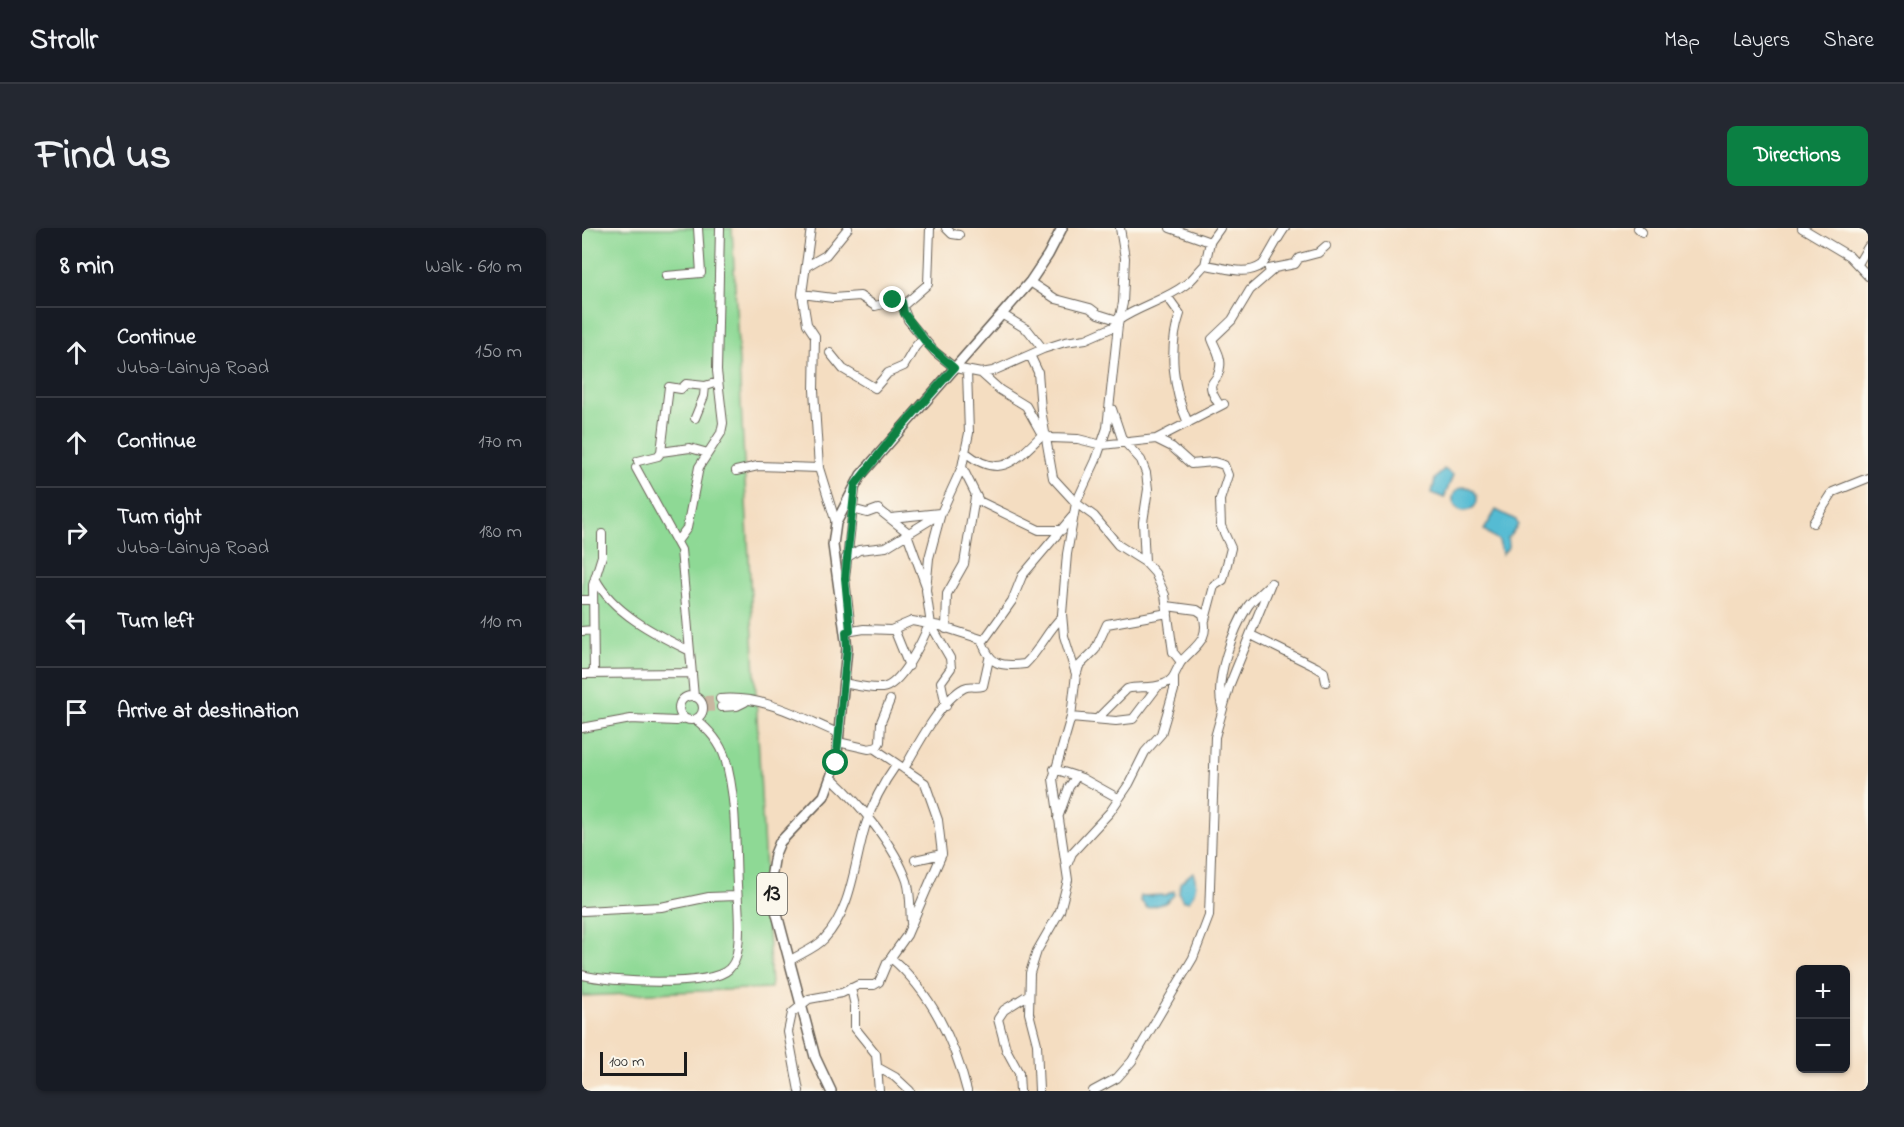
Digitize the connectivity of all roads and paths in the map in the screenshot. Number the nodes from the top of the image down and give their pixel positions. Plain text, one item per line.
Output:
1 (698, 228) edge
2 (720, 228) edge
3 (811, 228) edge
4 (848, 228) edge
5 (930, 228) edge
6 (946, 228) edge
7 (1062, 228) edge
8 (1119, 228) edge
9 (1170, 228) edge
10 (1220, 228) edge
11 (1285, 228) edge
12 (1802, 228) edge
13 (959, 235) dead end
14 (1210, 242) junction
15 (1326, 246) dead end
16 (1868, 247) edge
17 (1858, 264) junction
18 (1205, 265) junction
19 (807, 266) junction
20 (1256, 266) junction
21 (1274, 269) junction
22 (666, 276) dead end
23 (1868, 276) edge
24 (1030, 282) junction
25 (802, 294) junction
26 (1167, 296) junction
27 (904, 305) junction
28 (1003, 315) junction
29 (1118, 323) junction
30 (923, 338) junction
31 (1043, 349) junction
32 (830, 353) dead end
33 (1030, 355) junction
34 (954, 368) junction
35 (967, 370) junction
36 (981, 373) junction
37 (718, 382) junction
38 (705, 386) junction
39 (1110, 406) junction
40 (695, 418) dead end
41 (1188, 423) junction
42 (1044, 435) junction
43 (1156, 439) junction
44 (1126, 443) junction
45 (1101, 445) junction
46 (661, 452) junction
47 (965, 452) junction
48 (708, 453) junction
49 (962, 467) junction
50 (819, 468) junction
51 (736, 471) dead end
52 (1868, 478) edge
53 (855, 485) junction
54 (975, 497) junction
55 (1076, 503) junction
56 (852, 509) junction
57 (941, 513) junction
58 (1073, 517) junction
59 (891, 518) junction
60 (836, 523) junction
61 (1813, 523) dead end
62 (1062, 530) junction
63 (602, 534) dead end
64 (907, 534) junction
65 (678, 540) junction
66 (846, 558) junction
67 (1145, 562) junction
68 (595, 578) junction
69 (926, 586) junction
70 (582, 600) edge
71 (592, 600) junction
72 (1167, 609) junction
73 (1062, 617) junction
74 (1204, 620) junction
75 (930, 624) junction
76 (894, 629) junction
77 (946, 629) junction
78 (593, 630) junction
79 (582, 631) edge
80 (848, 631) junction
81 (1251, 634) junction
82 (982, 641) junction
83 (688, 650) junction
84 (989, 659) junction
85 (1181, 662) junction
86 (909, 666) junction
87 (690, 673) junction
88 (582, 674) edge
89 (594, 674) junction
90 (1076, 674) junction
91 (1174, 676) junction
92 (1326, 682) dead end
93 (843, 684) junction
94 (1158, 686) junction
95 (890, 700) dead end
96 (701, 703) junction
97 (721, 703) tunnel mouth
98 (946, 706) junction
99 (1222, 707) junction
100 (1071, 717) junction
101 (684, 718) junction
102 (695, 719) junction
103 (1097, 719) junction
104 (582, 728) edge
105 (838, 737) junction
106 (875, 749) junction
107 (900, 767) junction
108 (1054, 769) junction
109 (1077, 776) junction
110 (833, 779) junction
111 (1118, 798) junction
112 (868, 819) junction
113 (1057, 820) junction
114 (942, 854) junction
115 (915, 860) dead end
116 (1067, 871) junction
117 (737, 896) junction
118 (583, 911) edge
119 (911, 924) junction
120 (891, 958) junction
121 (789, 961) junction
122 (582, 975) edge
123 (851, 988) junction
124 (1029, 994) junction
125 (801, 1004) junction
126 (877, 1067) junction
127 (799, 1091) edge
128 (831, 1091) edge
129 (879, 1091) edge
130 (910, 1091) edge
131 (967, 1091) edge
132 (1020, 1091) edge
133 (1039, 1091) edge
134 (1093, 1091) edge

1 - 22 street
2 - 37 street
3 - 19 street
4 - 19 street
5 - 27 street
6 - 13 street
7 - 24 main road, 13
8 - 29 street
9 - 14 street
10 - 14 street
11 - 20 street
12 - 17 street
14 - 18 street
15 - 21 street
16 - 17 street
17 - 23 street
18 - 20 street
18 - 26 street
19 - 25 street
20 - 21 street
21 - 41 street
24 - 28 main road, 13
24 - 29 street
25 - 27 street
25 - 50 street
26 - 29 street
26 - 41 street
27 - 30 street
28 - 31 street
28 - 34 main road, 13
29 - 31 street
29 - 39 street
30 - 32 street
30 - 34 street
31 - 33 street
33 - 36 street
33 - 42 street
34 - 35 street
34 - 53 main road, 13
35 - 36 street
35 - 47 street
36 - 42 street
37 - 38 street
37 - 48 street
38 - 40 street
38 - 46 street
39 - 44 street
39 - 45 street
41 - 43 street
42 - 45 street
42 - 47 street
42 - 55 street
43 - 44 street
43 - 74 street
44 - 45 street
44 - 67 street
45 - 55 street
46 - 48 street
46 - 65 street
47 - 49 street
48 - 65 street
49 - 54 street
49 - 57 street
50 - 51 street
50 - 60 street
52 - 61 street
53 - 56 street
53 - 60 main road, 13
54 - 62 street
54 - 77 street
55 - 58 street
55 - 67 street
56 - 59 street
56 - 66 street
57 - 59 street
57 - 64 street
57 - 69 street
58 - 62 street
58 - 73 street
59 - 64 street
60 - 80 main road, 13
62 - 82 street
63 - 68 street
64 - 66 street
64 - 69 street
65 - 83 street
66 - 80 street
67 - 72 street
68 - 71 street
68 - 83 street
69 - 75 street
70 - 71 street
71 - 78 street
72 - 74 street
72 - 85 street
72 - 90 street
73 - 84 street
73 - 90 street
74 - 85 street
75 - 76 street
75 - 77 street
75 - 86 street
75 - 98 street
76 - 80 street
76 - 86 street
77 - 82 street
78 - 79 street
78 - 89 street
80 - 93 main road, 13
81 - 92 street
81 - 99 street
81 - 99 street
82 - 84 street
83 - 87 street
84 - 98 street
85 - 91 street
86 - 93 street
87 - 89 street
87 - 96 street
88 - 89 street
90 - 100 street
91 - 94 street
91 - 111 street
93 - 105 main road, 13
94 - 103 street
94 - 103 street
95 - 106 street
96 - 101 street
96 - 102 street
97 - 105 street
98 - 107 street
99 - 134 street
100 - 103 street
100 - 108 street
101 - 102 street
101 - 104 street
102 - 117 street
105 - 106 street
105 - 110 main road, 13
106 - 107 street
107 - 112 street
107 - 114 street
108 - 109 street
108 - 113 street
109 - 111 street
109 - 113 street
110 - 112 street
110 - 121 main road, 13
111 - 116 street
112 - 119 street
112 - 121 street
113 - 116 street
114 - 115 street
114 - 119 street
116 - 124 street
117 - 118 street
117 - 122 street
119 - 120 street
120 - 123 street
120 - 131 street
121 - 125 main road, 13
123 - 125 street
123 - 126 street
124 - 132 street
124 - 133 street
125 - 127 street
125 - 128 main road, 13
126 - 129 street
126 - 130 street

